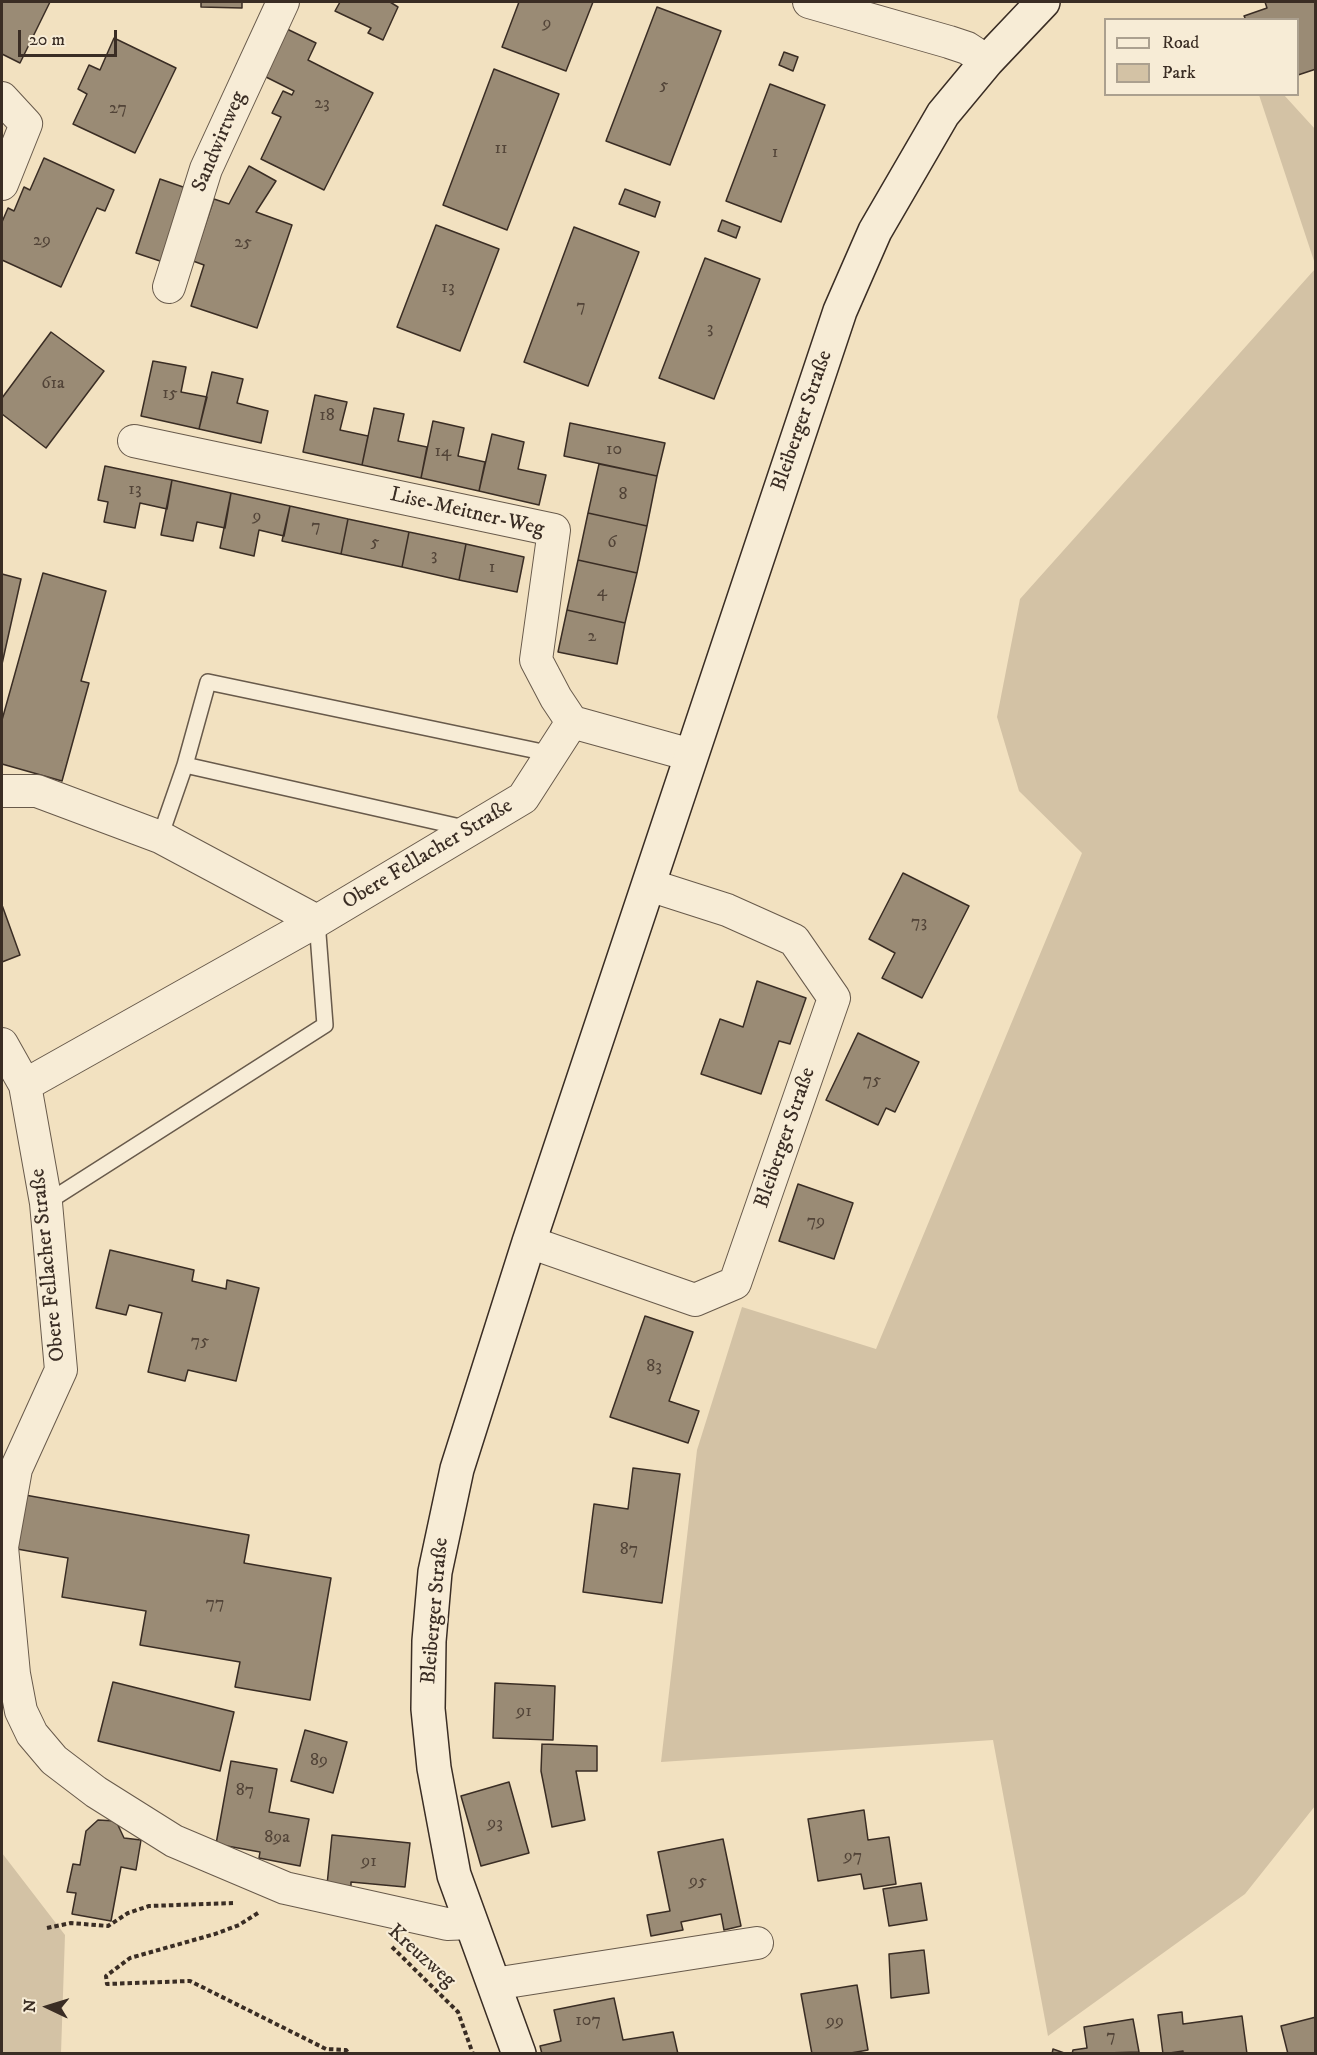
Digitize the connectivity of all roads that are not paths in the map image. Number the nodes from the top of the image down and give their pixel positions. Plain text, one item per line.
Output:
1 (283, 2) edge
2 (809, 2) edge
3 (1043, 2) edge
4 (987, 61) junction
5 (2, 98) edge
6 (2, 183) edge
7 (169, 287) dead end
8 (134, 441) dead end
9 (572, 722) junction
10 (552, 754) junction
11 (691, 755) junction
12 (185, 765) junction
13 (2, 791) edge
14 (471, 829) junction
15 (160, 837) junction
16 (649, 885) junction
17 (317, 921) junction
18 (2, 1044) edge
19 (25, 1085) junction
20 (46, 1203) junction
21 (529, 1242) junction
22 (9, 1462) edge
23 (2, 1547) edge
24 (471, 1923) junction
25 (757, 1943) dead end
26 (494, 1984) junction
27 (519, 2054) edge

1 - 7 street, Sandwirtweg
2 - 4 street
3 - 4 main road, Bleiberger Straße
4 - 11 main road, Bleiberger Straße
5 - 6 street
8 - 9 street, Lise-Meitner-Weg
9 - 10 street, Obere Fellacher Straße
9 - 11 street
10 - 12 lane
10 - 14 street, Obere Fellacher Straße
11 - 16 main road, Bleiberger Straße
12 - 14 lane
12 - 15 lane
13 - 15 street
14 - 17 street, Obere Fellacher Straße
15 - 17 street
16 - 21 main road, Bleiberger Straße
16 - 21 street, Bleiberger Straße
17 - 19 street, Obere Fellacher Straße
17 - 20 lane
18 - 19 street, Obere Fellacher Straße
19 - 20 street, Obere Fellacher Straße
20 - 22 street, Obere Fellacher Straße
21 - 24 main road, Bleiberger Straße
22 - 23 street, Obere Fellacher Straße
23 - 24 street, Obere Fellacher Straße
24 - 26 main road, Bleiberger Straße
25 - 26 street
26 - 27 main road, Bleiberger Straße

